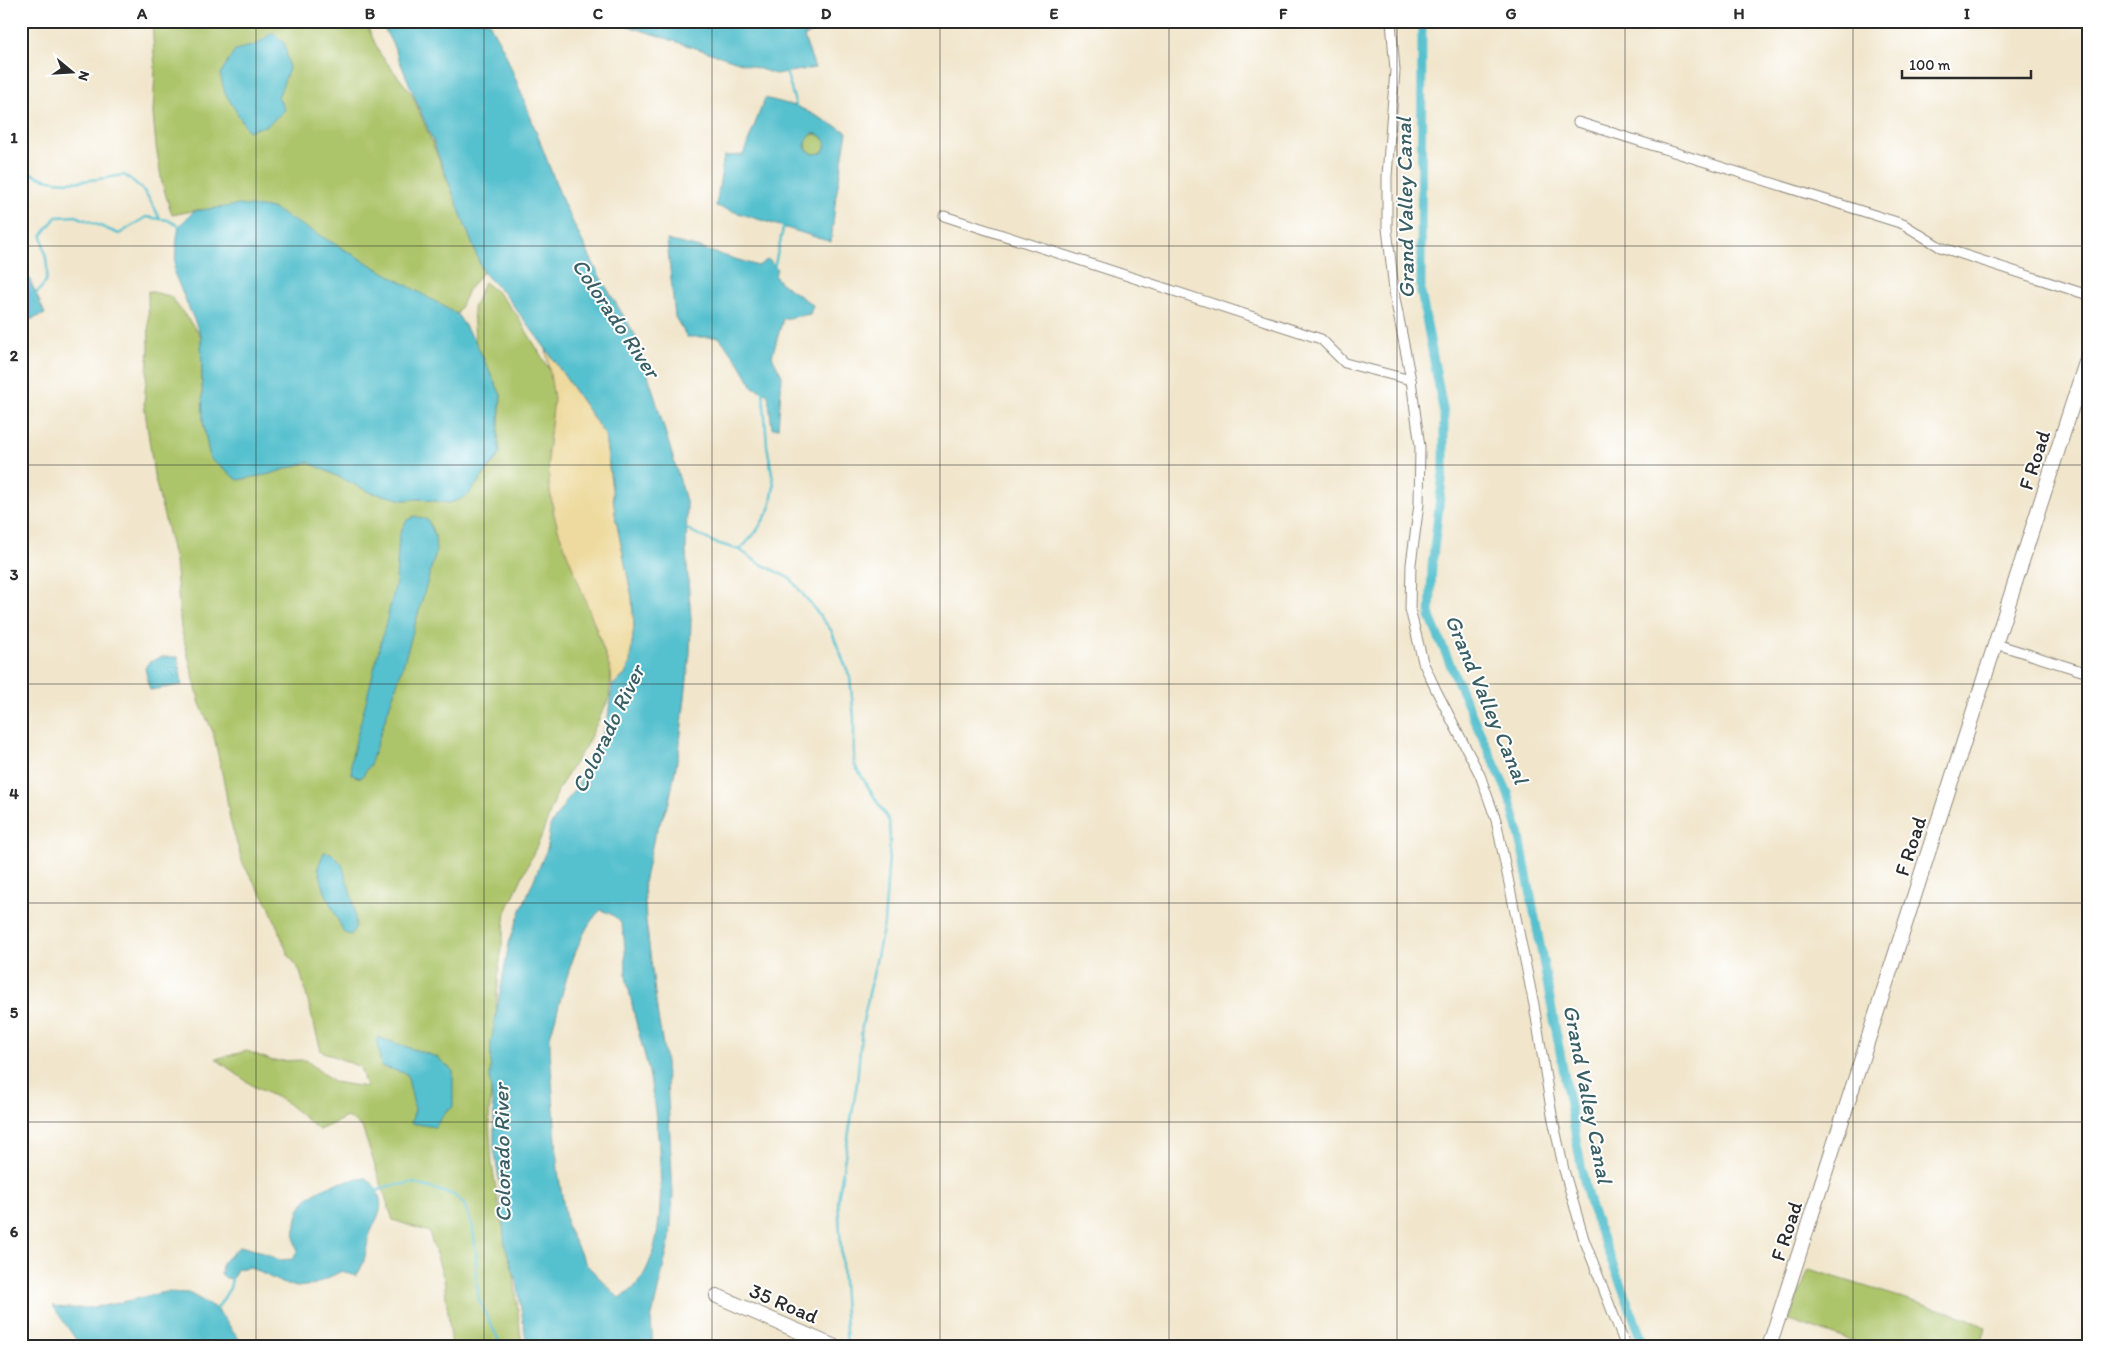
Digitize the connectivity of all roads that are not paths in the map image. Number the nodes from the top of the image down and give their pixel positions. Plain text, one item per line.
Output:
1 (1391, 21) edge
2 (1578, 122) dead end
3 (944, 216) dead end
4 (2088, 295) edge
5 (2088, 356) edge
6 (1411, 380) junction
7 (1996, 644) junction
8 (2088, 673) edge
9 (717, 1296) dead end
10 (835, 1347) edge
11 (1626, 1347) edge
12 (1769, 1347) edge

1 - 6 street
2 - 4 street
3 - 6 street
5 - 7 street, F Road
6 - 11 street
7 - 8 street
7 - 12 street, F Road
9 - 10 street, 35 Road

